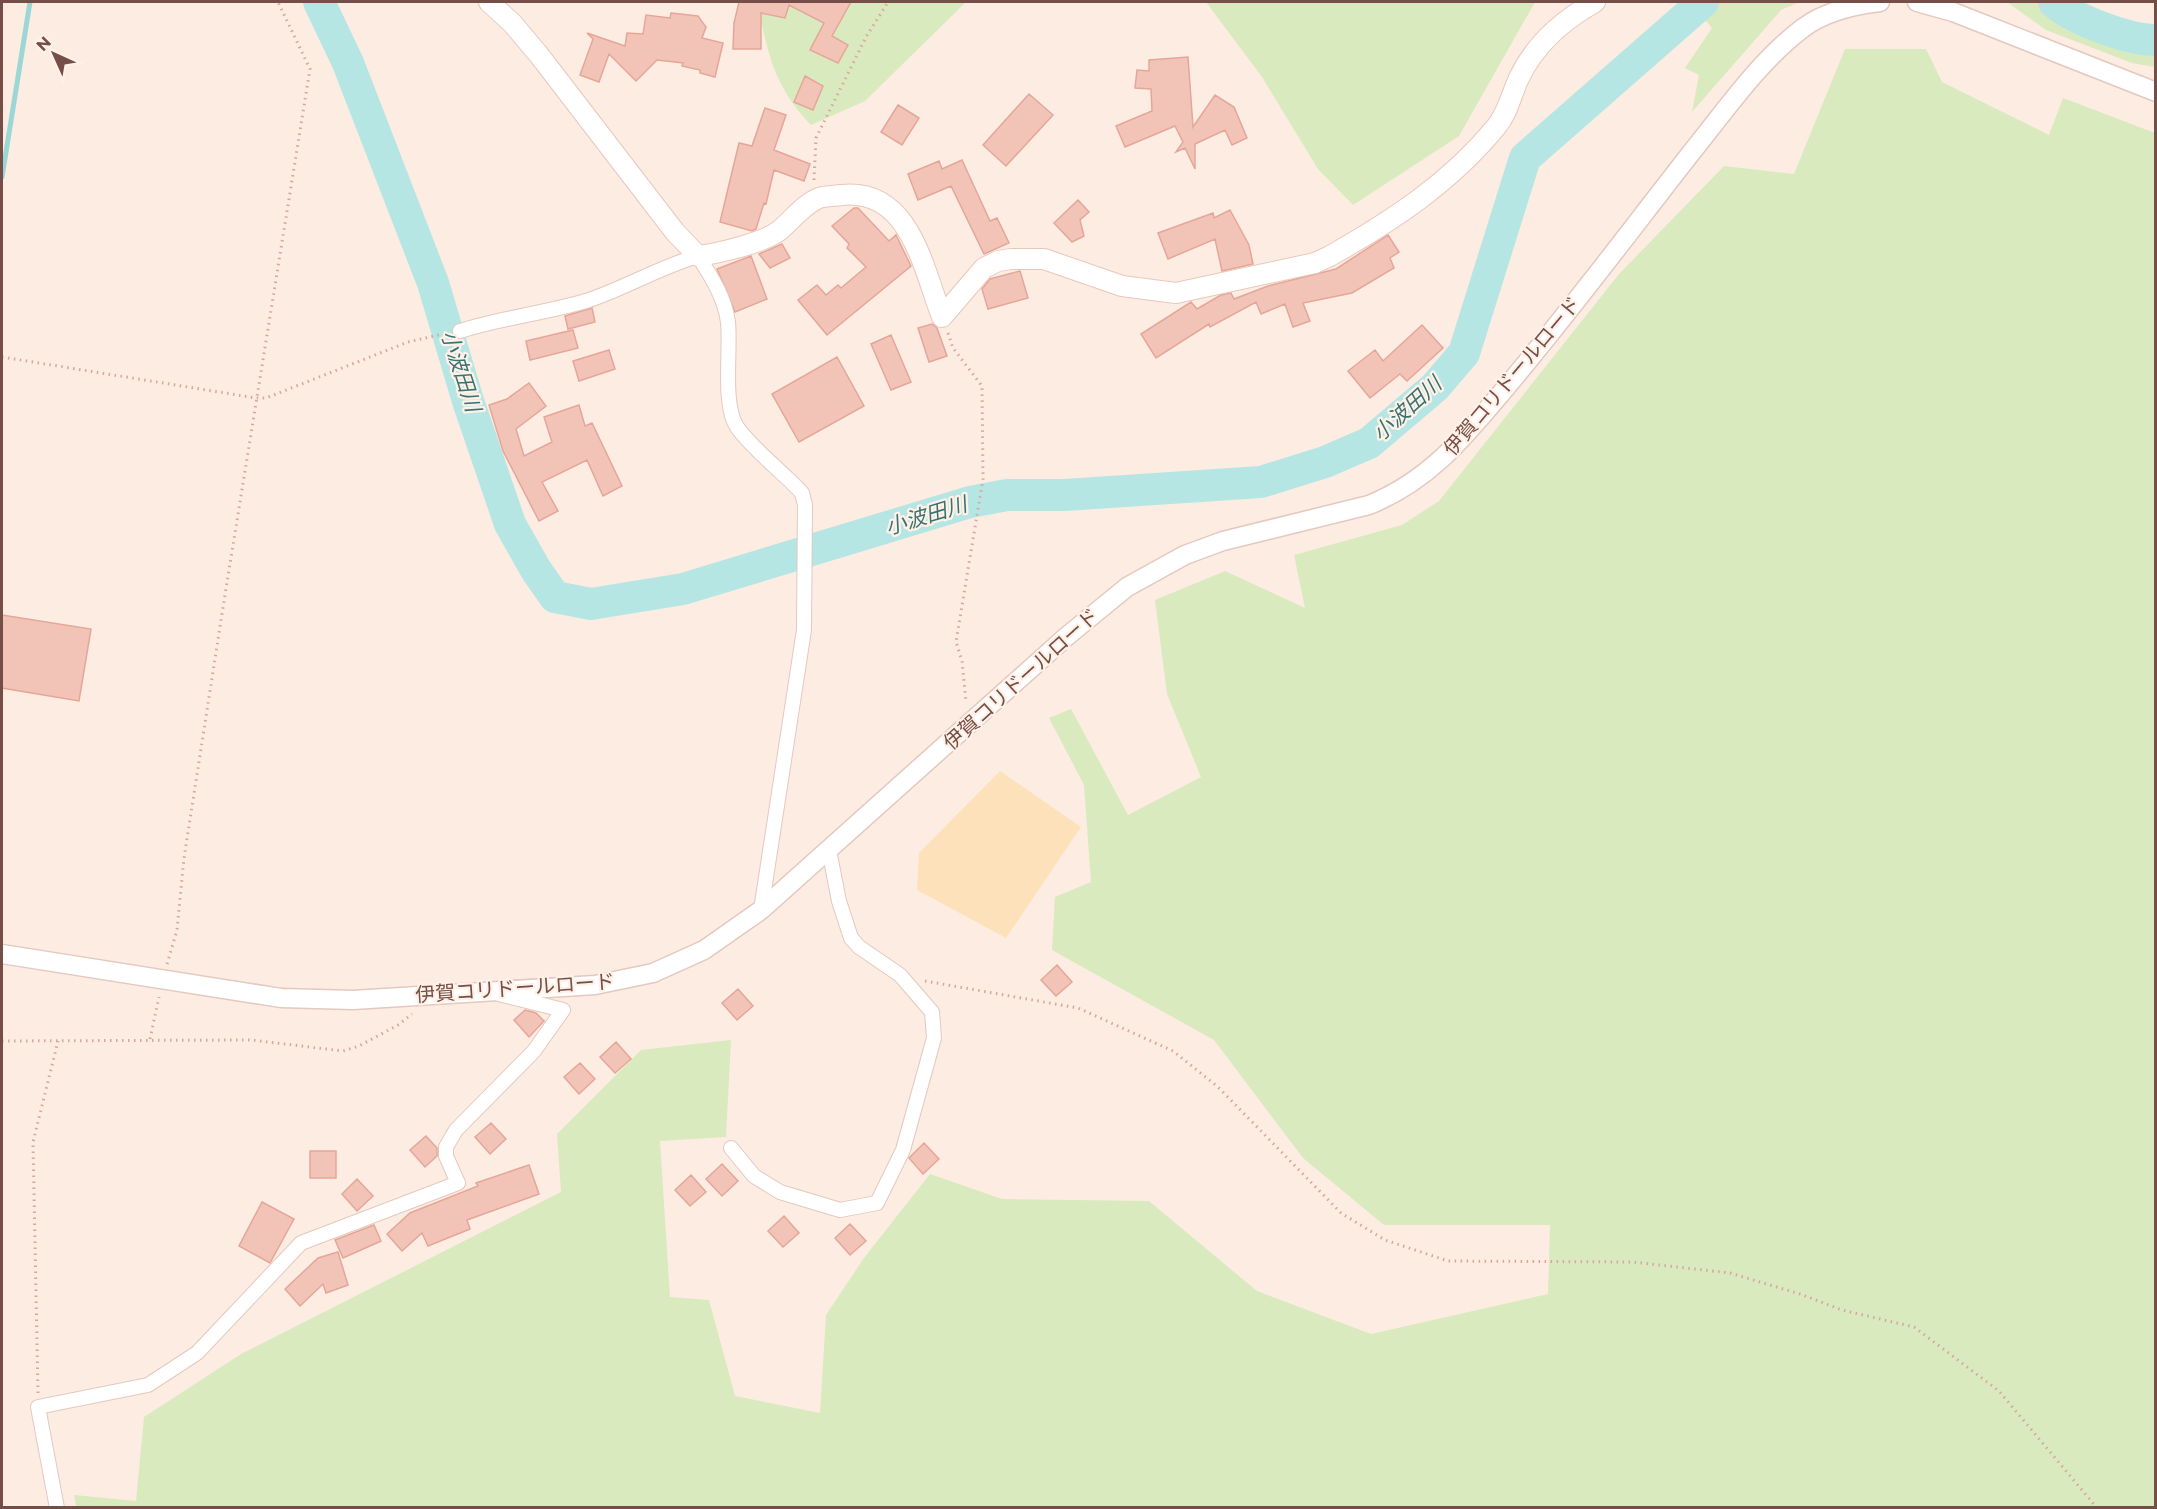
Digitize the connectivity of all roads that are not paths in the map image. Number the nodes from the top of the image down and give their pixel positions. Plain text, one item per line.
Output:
1 (489, 2) edge
2 (1595, 2) edge
3 (1880, 2) edge
4 (1917, 2) edge
5 (2156, 92) edge
6 (698, 256) junction
7 (460, 331) dead end
8 (829, 850) junction
9 (761, 909) junction
10 (2, 954) edge
11 (485, 991) junction
12 (731, 1148) dead end
13 (57, 1508) edge

1 - 6 main road
2 - 6 main road
3 - 8 street, 伊賀コリドールロード
4 - 5 street
6 - 7 street
6 - 9 street
8 - 9 street, 伊賀コリドールロード
8 - 12 street
9 - 11 street, 伊賀コリドールロード
10 - 11 street, 伊賀コリドールロード
11 - 13 street

